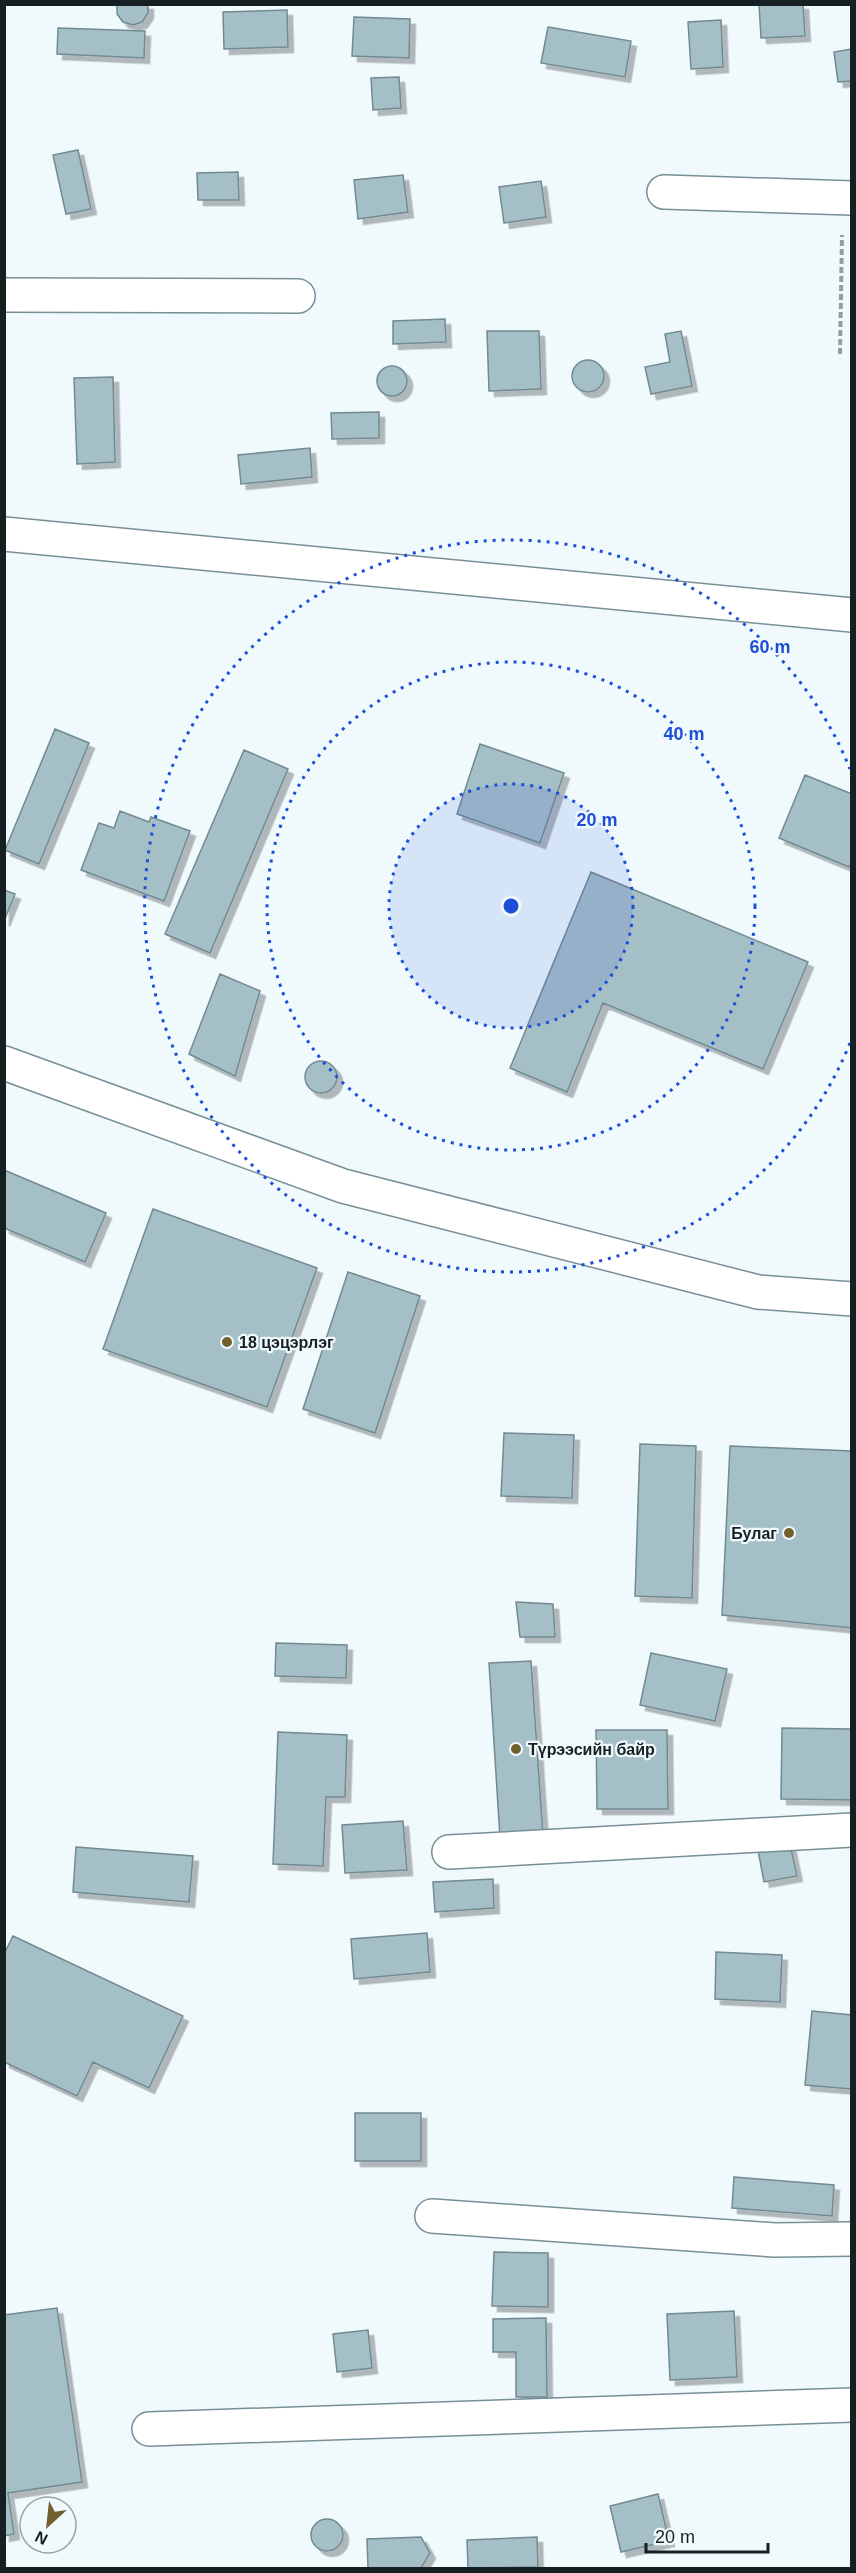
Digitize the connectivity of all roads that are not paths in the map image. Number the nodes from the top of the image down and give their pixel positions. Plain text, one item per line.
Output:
1 (664, 192) dead end
2 (847, 198) edge
3 (4, 295) edge
4 (298, 296) dead end
5 (4, 534) edge
6 (852, 615) edge
7 (4, 1063) edge
8 (852, 1299) edge
9 (852, 1830) edge
10 (449, 1852) dead end
11 (432, 2216) dead end
12 (852, 2239) edge
13 (852, 2405) edge
14 (149, 2429) dead end

1 - 2 street
3 - 4 street
5 - 6 street
7 - 8 street
9 - 10 street
11 - 12 street
13 - 14 street

